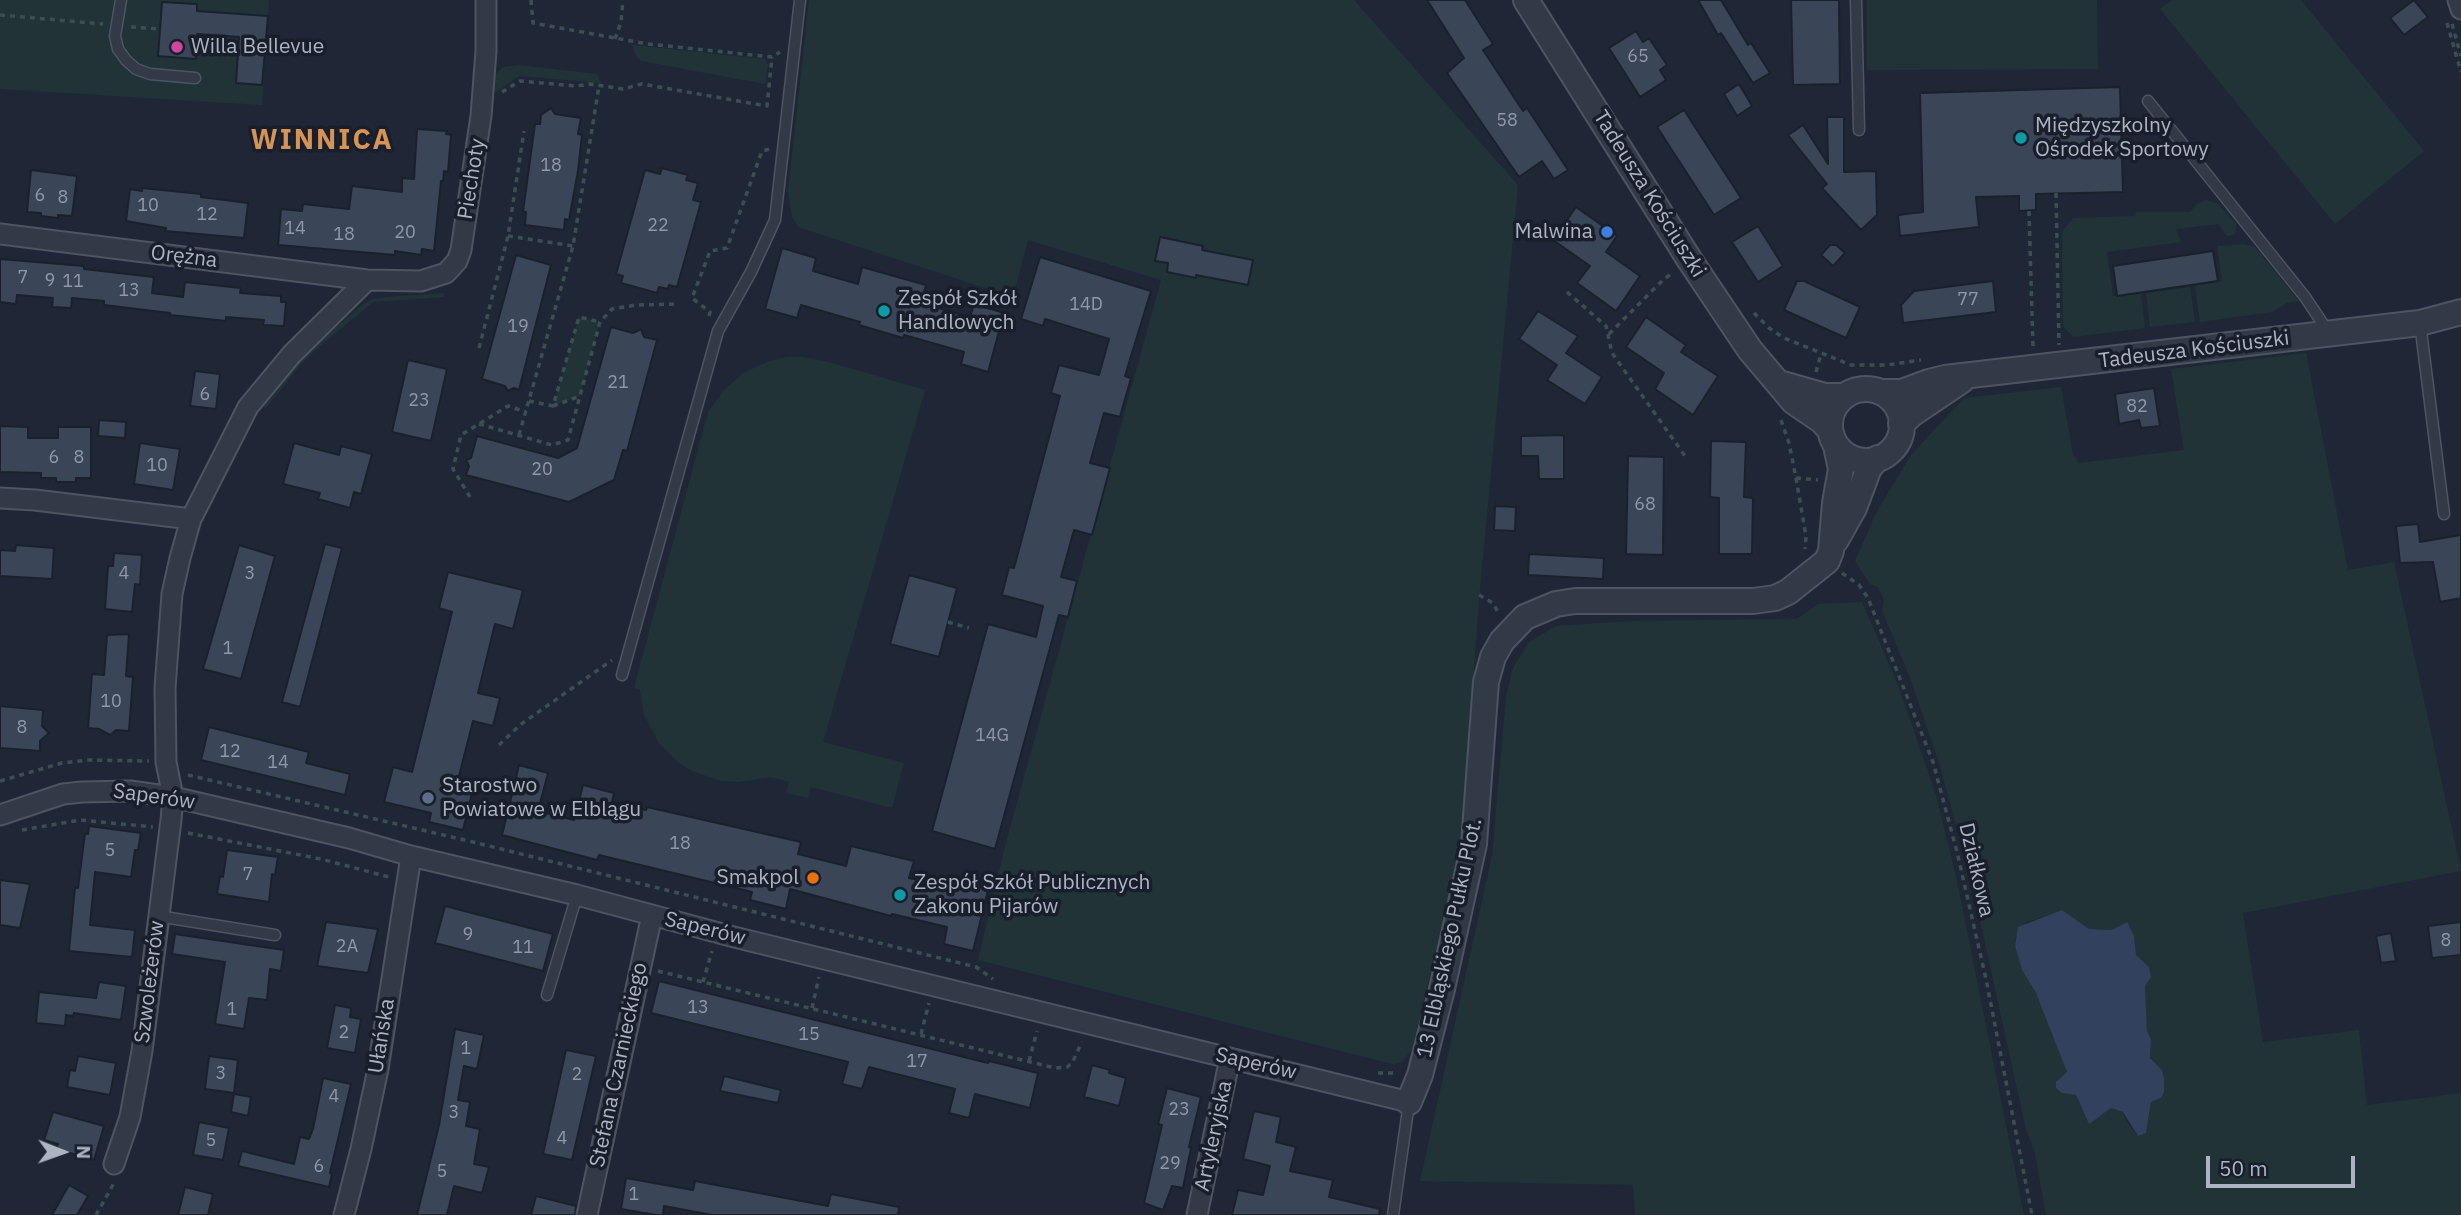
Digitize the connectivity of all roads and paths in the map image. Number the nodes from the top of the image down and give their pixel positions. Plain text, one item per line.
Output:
1 (121, 0) edge
2 (486, 0) edge
3 (531, 0) edge
4 (623, 0) edge
5 (800, 0) edge
6 (1526, 0) edge
7 (1856, 0) edge
8 (2454, 8) edge
9 (1543, 12) edge
10 (0, 15) edge
11 (115, 25) junction
12 (160, 29) dead end
13 (615, 39) junction
14 (795, 47) junction
15 (772, 57) junction
16 (2460, 65) edge
17 (2461, 72) edge
18 (195, 78) dead end
19 (599, 86) junction
20 (2148, 101) dead end
21 (482, 104) junction
22 (1859, 130) dead end
23 (524, 131) dead end
24 (774, 147) dead end
25 (2056, 193) dead end
26 (2029, 211) dead end
27 (0, 234) edge
28 (508, 236) junction
29 (573, 246) junction
30 (1682, 267) dead end
31 (368, 280) junction
32 (1567, 292) dead end
33 (678, 304) dead end
34 (1748, 306) dead end
35 (2461, 312) edge
36 (600, 322) junction
37 (707, 323) dead end
38 (2420, 323) junction
39 (2461, 325) edge
40 (1609, 334) junction
41 (2329, 334) junction
42 (2059, 346) dead end
43 (479, 348) dead end
44 (2021, 349) dead end
45 (1921, 360) dead end
46 (1968, 377) junction
47 (1779, 383) junction
48 (1880, 392) junction
49 (580, 396) junction
50 (1845, 396) junction
51 (529, 401) junction
52 (553, 406) junction
53 (526, 412) junction
54 (1779, 414) dead end
55 (479, 424) junction
56 (1902, 424) junction
57 (519, 435) junction
58 (1833, 438) junction
59 (1685, 456) dead end
60 (1878, 458) junction
61 (470, 497) dead end
62 (0, 498) edge
63 (2444, 514) dead end
64 (191, 519) junction
65 (1821, 554) junction
66 (1479, 595) dead end
67 (948, 622) dead end
68 (969, 628) dead end
69 (1509, 632) junction
70 (614, 659) dead end
71 (622, 675) dead end
72 (499, 745) dead end
73 (166, 762) junction
74 (0, 781) edge
75 (173, 797) junction
76 (0, 815) edge
77 (170, 830) junction
78 (20, 831) dead end
79 (200, 834) dead end
80 (411, 856) junction
81 (577, 895) junction
82 (652, 915) junction
83 (158, 916) junction
84 (718, 933) junction
85 (275, 935) dead end
86 (823, 958) junction
87 (640, 967) junction
88 (997, 981) dead end
89 (703, 982) junction
90 (934, 984) junction
91 (547, 995) dead end
92 (812, 1008) junction
93 (1042, 1012) junction
94 (1088, 1024) junction
95 (921, 1034) junction
96 (1230, 1058) junction
97 (1029, 1061) junction
98 (1371, 1071) dead end
99 (1402, 1072) dead end
100 (1409, 1102) junction
101 (114, 1164) joint
102 (96, 1215) edge
103 (344, 1215) edge
104 (587, 1215) edge
105 (1197, 1215) edge
106 (1392, 1215) edge
107 (2032, 1215) edge

1 - 11 lane
2 - 21 street, Piechoty
3 - 13 path
4 - 13 path
5 - 14 lane
6 - 9 street, Tadeusza Kościuszki
7 - 22 lane
8 - 16 path
9 - 47 street, Tadeusza Kościuszki
10 - 11 path
11 - 12 path
11 - 18 lane
13 - 15 path
14 - 15 path
14 - 71 lane
15 - 19 path
16 - 17 path
19 - 21 path
19 - 29 path
20 - 41 lane
21 - 31 street, Piechoty
23 - 28 path
24 - 37 path
25 - 42 path
26 - 44 path
27 - 31 street, Orężna
28 - 29 path
28 - 43 path
29 - 51 path
30 - 40 path
31 - 64 street, Szwoleżerów
32 - 40 path
33 - 36 path
34 - 45 path
35 - 38 street, Tadeusza Kościuszki
36 - 49 path
36 - 52 path
38 - 39 street, Tadeusza Kościuszki
38 - 41 street, Tadeusza Kościuszki
38 - 63 lane
40 - 59 path
41 - 46 street, Tadeusza Kościuszki
46 - 48 street, Tadeusza Kościuszki
46 - 56 street, Tadeusza Kościuszki
47 - 50 street
47 - 58 street, Tadeusza Kościuszki
48 - 50 street
48 - 56 street
49 - 52 path
49 - 57 path
50 - 58 street
51 - 52 path
51 - 53 path
53 - 55 path
53 - 57 path
54 - 65 path
55 - 57 path
55 - 61 path
56 - 60 street
58 - 60 street
58 - 65 street
60 - 65 street, 13 Elbląskiego Pułku Plot.
62 - 64 street
64 - 73 street, Szwoleżerów
65 - 69 street, 13 Elbląskiego Pułku Plot.
65 - 107 path, Działkowa
66 - 69 path
67 - 68 path
69 - 100 street, 13 Elbląskiego Pułku Plot.
70 - 72 path
73 - 74 path
73 - 75 street, Szwoleżerów
73 - 88 path
75 - 76 street, Saperów
75 - 77 street, Szwoleżerów
75 - 80 street, Saperów
77 - 78 path
77 - 79 path
77 - 83 street, Szwoleżerów
80 - 81 street, Saperów
80 - 103 street, Ułańska
81 - 82 street, Saperów
81 - 91 lane
82 - 84 street, Saperów
82 - 87 street, Stefana Czarnieckiego
83 - 85 lane
83 - 101 street, Szwoleżerów
84 - 86 street, Saperów
84 - 89 path
86 - 90 street, Saperów
86 - 92 path
87 - 89 path
87 - 104 street, Stefana Czarnieckiego
89 - 92 path
90 - 93 street, Saperów
90 - 95 path
92 - 95 path
93 - 94 street, Saperów
93 - 97 path
94 - 96 street, Saperów
94 - 97 path
95 - 97 path
96 - 100 street, Saperów
96 - 105 street, Artyleryjska
98 - 99 path
100 - 106 lane
101 - 102 path

